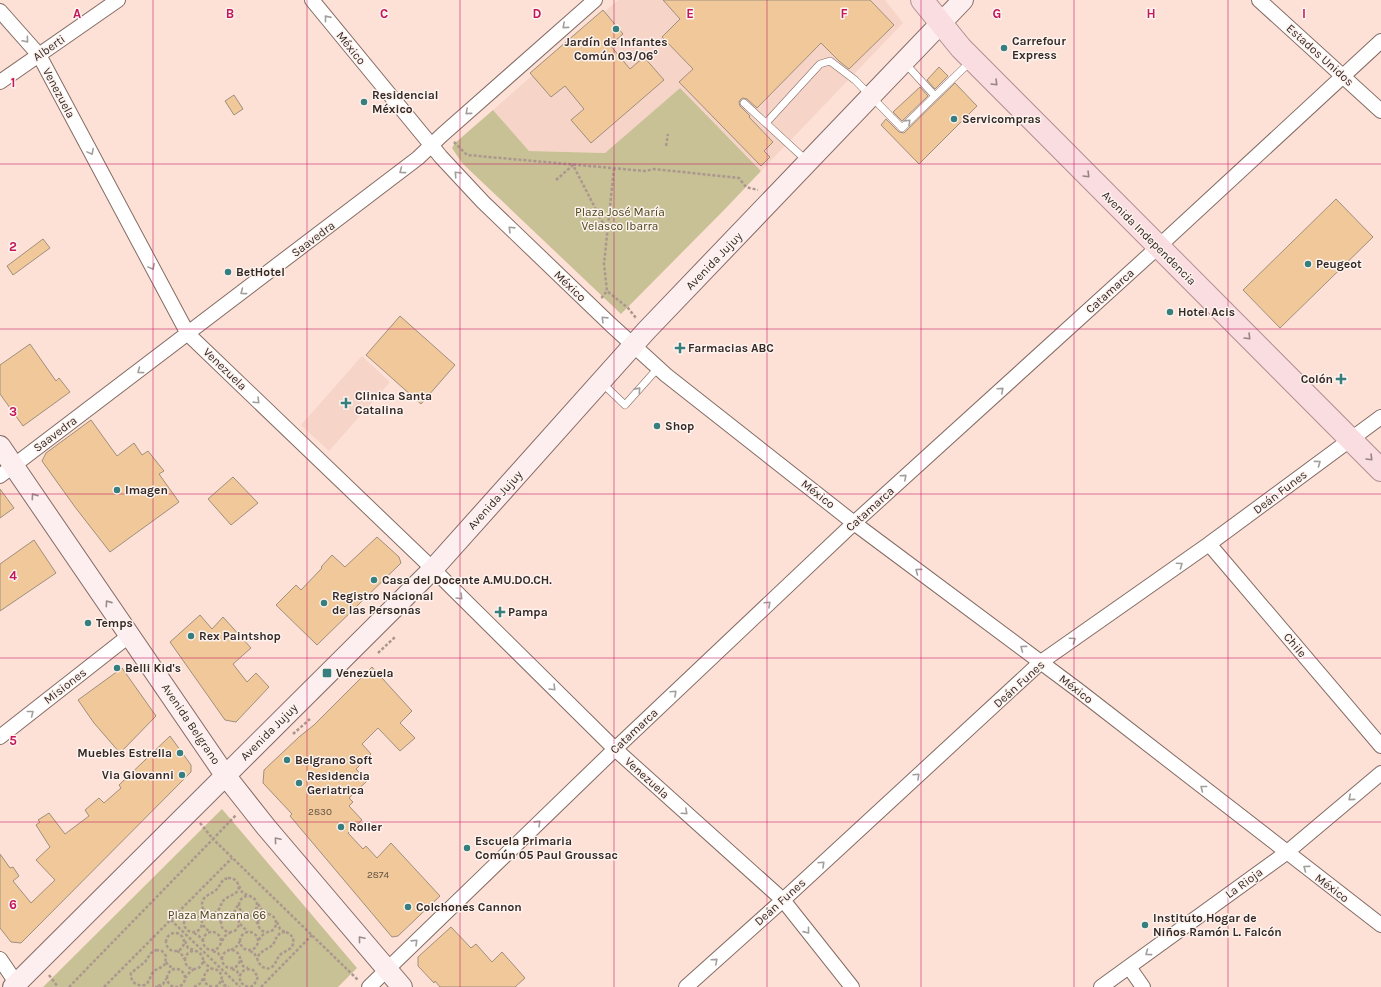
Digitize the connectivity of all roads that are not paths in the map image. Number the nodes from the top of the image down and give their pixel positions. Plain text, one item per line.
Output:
1 (118, 0) edge
2 (312, 0) edge
3 (595, 0) edge
4 (922, 0) edge
5 (963, 0) edge
6 (1259, 0) edge
7 (0, 11) edge
8 (941, 23) junction
9 (1381, 41) edge
10 (39, 55) junction
11 (972, 60) junction
12 (904, 62) junction
13 (1343, 76) junction
14 (0, 82) edge
15 (871, 96) junction
16 (935, 96) junction
17 (744, 103) dead end
18 (1381, 111) edge
19 (766, 123) junction
20 (432, 146) junction
21 (808, 162) junction
22 (1158, 247) junction
23 (188, 334) junction
24 (633, 346) junction
25 (658, 368) junction
26 (601, 382) junction
27 (1381, 417) edge
28 (1351, 440) junction
29 (0, 446) edge
30 (1381, 470) edge
31 (7, 471) edge
32 (854, 523) junction
33 (1209, 544) junction
34 (432, 569) junction
35 (130, 635) junction
36 (1041, 662) junction
37 (0, 737) edge
38 (1381, 746) edge
39 (615, 749) junction
40 (1381, 773) edge
41 (225, 775) junction
42 (1286, 853) junction
43 (783, 900) junction
44 (1381, 926) edge
45 (0, 959) edge
46 (1128, 967) junction
47 (387, 969) junction
48 (364, 984) edge
49 (16, 986) edge
50 (402, 987) edge
51 (686, 987) edge
52 (852, 987) edge
53 (1101, 987) edge
54 (1143, 987) edge

1 - 10 street, Alberti
20 -> 2 street, México
3 -> 20 street, Saavedra
4 - 8 main road, Avenida Independencia
5 - 8 main road, Avenida Jujuy
6 - 13 street, Estados Unidos
7 -> 10 street, Venezuela
8 - 11 main road, Avenida Independencia
8 - 12 main road, Avenida Jujuy
9 - 13 street, Catamarca
10 - 14 street, Alberti
10 -> 23 street, Venezuela
11 - 16 lane
11 -> 22 main road, Avenida Independencia
12 - 15 main road, Avenida Jujuy
12 - 16 lane
13 - 18 street, Estados Unidos
13 - 22 street, Catamarca
15 -> 16 lane
15 - 19 lane
15 - 21 main road, Avenida Jujuy
17 - 19 lane
19 - 21 lane
20 -> 23 street, Saavedra
24 -> 20 street, México
21 - 24 main road, Avenida Jujuy
22 -> 28 main road, Avenida Independencia
32 -> 22 street, Catamarca
23 -> 31 street, Saavedra
23 -> 34 street, Venezuela
24 - 25 street, México
24 - 26 main road, Avenida Jujuy
26 -> 25 lane
25 - 32 street, México
26 - 34 main road, Avenida Jujuy
27 - 28 street, Deán Funes
28 -> 30 main road, Avenida Independencia
33 -> 28 street, Deán Funes
29 - 31 main road, Avenida Belgrano
35 -> 31 main road, Avenida Belgrano
36 -> 32 street, México
39 -> 32 street, Catamarca
36 -> 33 street, Deán Funes
33 - 38 street, Chile
34 -> 39 street, Venezuela
34 - 41 main road, Avenida Jujuy
37 -> 35 street, Misiones
35 - 41 main road, Avenida Belgrano
42 -> 36 street, México
43 -> 36 street, Deán Funes
39 -> 43 street, Venezuela
47 -> 39 street, Catamarca
40 -> 42 street, La Rioja
47 -> 41 main road, Avenida Belgrano
41 - 49 main road, Avenida Jujuy
44 -> 42 street, México
42 -> 46 street, La Rioja
51 -> 43 street, Deán Funes
43 -> 52 street, Venezuela
45 - 49 street
46 - 53 street, La Rioja
46 - 54 street
47 - 48 street, Catamarca
47 - 50 main road, Avenida Belgrano

